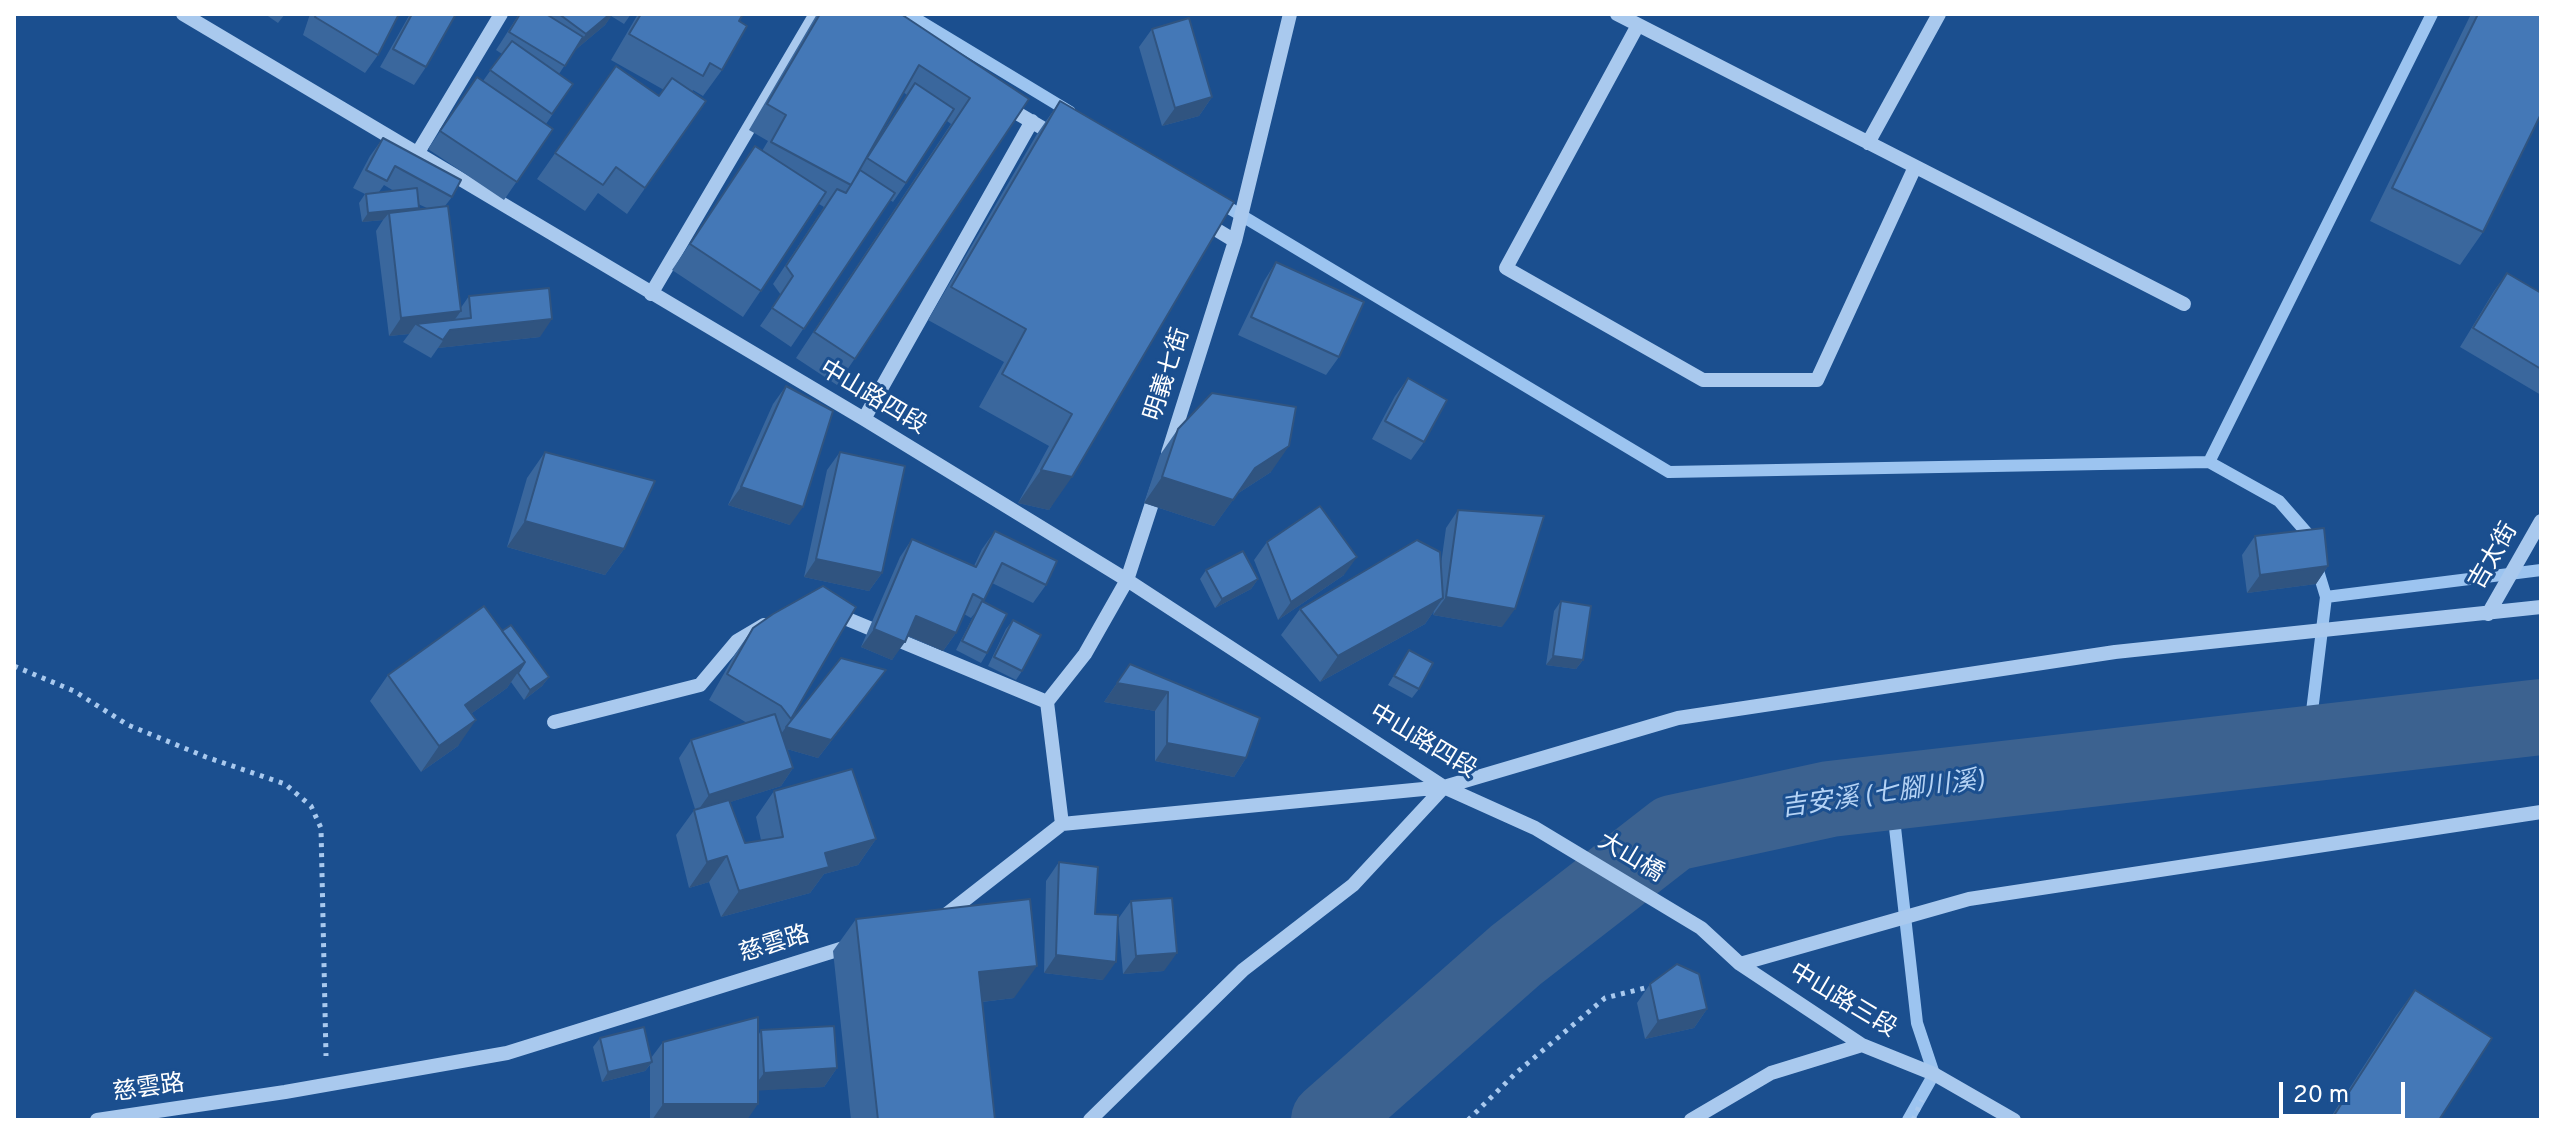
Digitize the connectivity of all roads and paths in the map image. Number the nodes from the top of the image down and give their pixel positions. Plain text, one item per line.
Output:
1 (183, 14) edge
2 (501, 14) edge
3 (816, 14) edge
4 (1290, 14) edge
5 (1617, 14) edge
6 (1939, 14) edge
7 (1638, 25) junction
8 (993, 98) edge
9 (1032, 121) junction
10 (1868, 143) junction
11 (1072, 145) edge
12 (417, 154) junction
13 (1915, 167) junction
14 (1195, 217) edge
15 (1236, 239) junction
16 (651, 294) junction
17 (2184, 304) dead end
18 (864, 419) junction
19 (2541, 521) edge
20 (1127, 580) junction
21 (2541, 607) edge
22 (823, 609) edge
23 (2488, 614) junction
24 (772, 621) edge
25 (14, 666) edge
26 (1047, 702) junction
27 (554, 722) dead end
28 (1444, 787) junction
29 (2541, 812) edge
30 (1062, 824) junction
31 (1535, 828) joint
32 (933, 920) edge
33 (1701, 928) joint
34 (872, 939) edge
35 (1740, 964) junction
36 (1665, 983) edge
37 (1862, 1045) junction
38 (327, 1085) junction
39 (97, 1120) edge
40 (1090, 1120) edge
41 (1468, 1120) edge
42 (1691, 1120) edge
43 (2014, 1120) edge

1 - 12 street, 中山路四段
2 - 12 street
3 - 16 street
4 - 15 street, 明義七街
5 - 7 street
6 - 10 street
7 - 10 street
7 - 13 street
8 - 9 street
9 - 11 street
9 - 18 street
10 - 13 street
12 - 16 street, 中山路四段
13 - 17 street
14 - 15 street
15 - 20 street, 明義七街
16 - 18 street, 中山路四段
18 - 20 street, 中山路四段
19 - 23 street, 吉太街
20 - 26 street, 明義七街
20 - 28 street, 中山路四段
21 - 23 street
22 - 26 street
23 - 28 street
24 - 27 street
25 - 38 path
26 - 30 street
28 - 30 street
28 - 31 street, 中山路四段
28 - 40 street
29 - 35 street
30 - 32 street
31 - 33 street, 大山橋
33 - 35 street, 中山路三段
34 - 38 street, 慈雲路
35 - 37 street, 中山路三段
36 - 41 path
37 - 42 street
37 - 43 street, 中山路三段
38 - 39 street, 慈雲路

